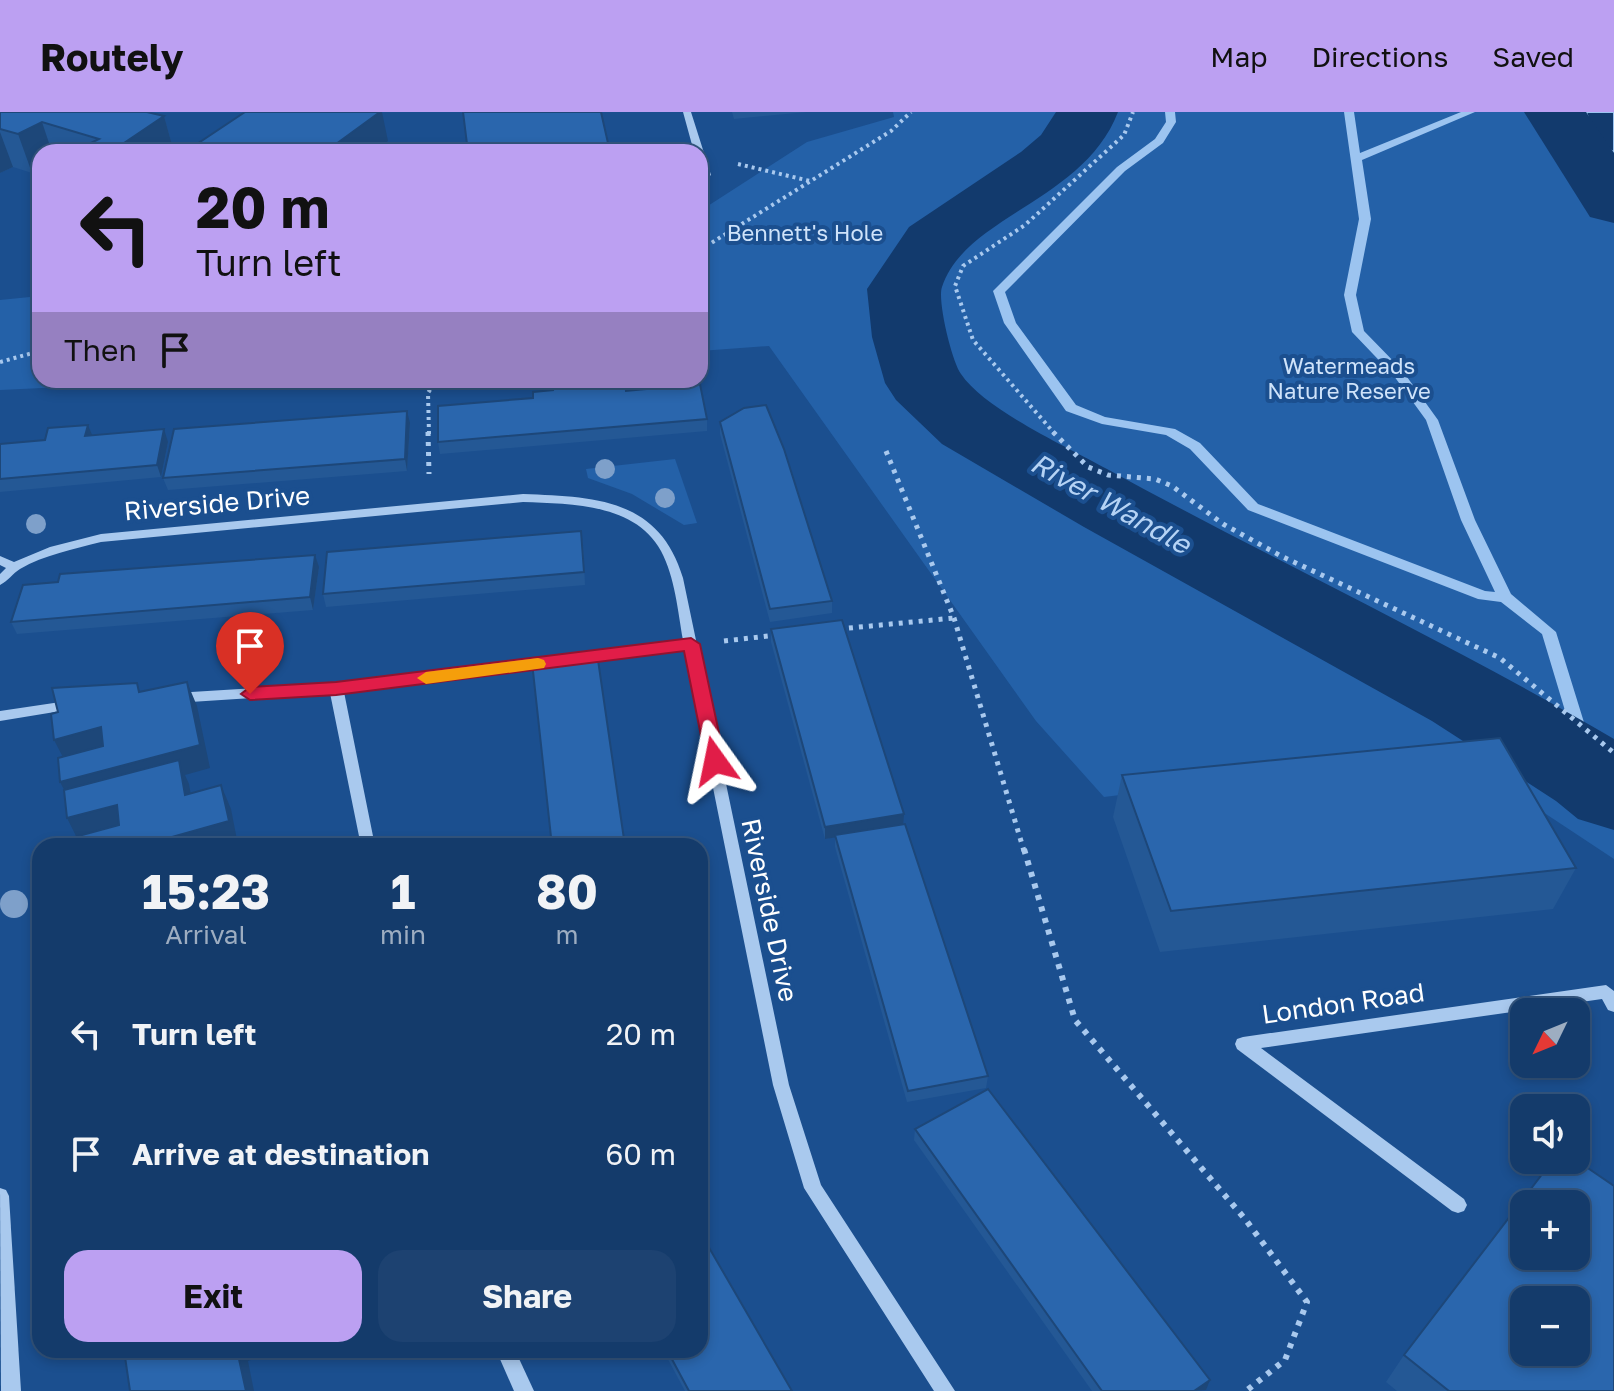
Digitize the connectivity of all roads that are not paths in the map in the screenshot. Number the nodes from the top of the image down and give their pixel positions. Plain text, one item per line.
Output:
1 (687, 112) edge
2 (697, 144) edge
3 (7, 563) edge
4 (0, 581) edge
5 (691, 644) junction
6 (336, 688) junction
7 (154, 699) edge
8 (93, 703) edge
9 (0, 716) edge
10 (366, 838) edge
11 (1614, 1005) edge
12 (0, 1196) edge
13 (1458, 1205) dead end
14 (509, 1358) edge
15 (11, 1391) edge
16 (524, 1391) edge
17 (945, 1391) edge

1 - 2 street
3 - 4 street
3 - 5 street, Riverside Drive
5 - 6 street
5 - 17 street, Riverside Drive
6 - 7 street
6 - 10 street
8 - 9 street
11 - 13 street, London Road
12 - 15 street
14 - 16 street

